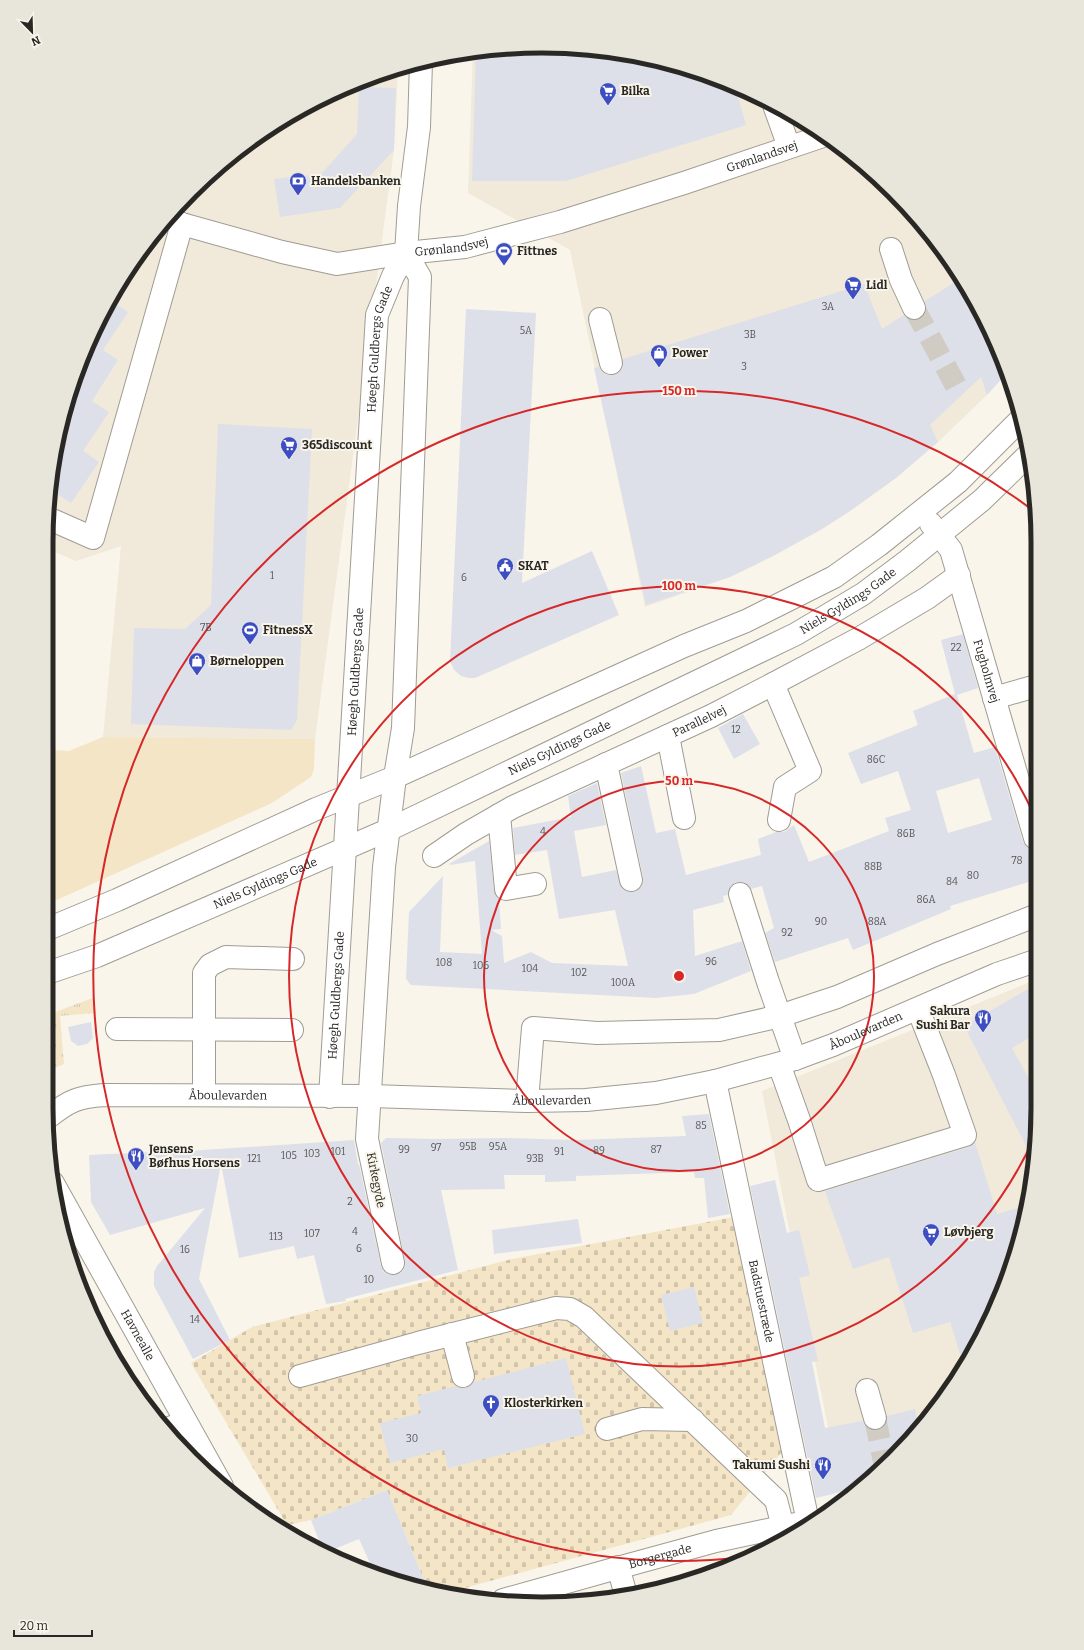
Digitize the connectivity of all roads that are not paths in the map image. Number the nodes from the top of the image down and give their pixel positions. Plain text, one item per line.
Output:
1 (421, 69) edge
2 (777, 114) edge
3 (818, 138) edge
4 (789, 147) junction
5 (174, 221) edge
6 (891, 249) dead end
7 (406, 253) junction
8 (914, 308) tunnel mouth
9 (600, 319) dead end
10 (611, 363) dead end
11 (1016, 424) edge
12 (1024, 459) edge
13 (921, 512) junction
14 (54, 521) edge
15 (940, 534) junction
16 (959, 576) junction
17 (774, 684) junction
18 (1031, 687) edge
19 (994, 698) junction
20 (668, 736) junction
21 (606, 764) junction
22 (395, 777) junction
23 (348, 797) junction
24 (499, 815) junction
25 (684, 818) dead end
26 (779, 820) dead end
27 (1031, 824) edge
28 (388, 830) junction
29 (345, 848) junction
30 (434, 856) dead end
31 (631, 880) dead end
32 (535, 884) dead end
33 (740, 894) dead end
34 (1031, 918) edge
35 (53, 927) edge
36 (293, 959) dead end
37 (1031, 962) edge
38 (53, 971) edge
39 (918, 1009) junction
40 (780, 1016) junction
41 (116, 1029) dead end
42 (204, 1029) junction
43 (292, 1030) dead end
44 (787, 1061) junction
45 (714, 1081) junction
46 (204, 1095) junction
47 (330, 1096) junction
48 (371, 1096) junction
49 (527, 1101) junction
50 (53, 1113) edge
51 (61, 1200) edge
52 (393, 1263) dead end
53 (452, 1334) junction
54 (300, 1376) dead end
55 (463, 1376) dead end
56 (867, 1390) dead end
57 (875, 1418) tunnel mouth
58 (693, 1420) junction
59 (176, 1426) edge
60 (607, 1430) dead end
61 (201, 1459) edge
62 (813, 1516) edge
63 (798, 1524) edge
64 (783, 1527) junction
65 (618, 1567) junction
66 (624, 1588) dead end
67 (516, 1596) edge

1 - 7 street, Høegh Guldbergs Gade
2 - 4 street
3 - 4 street, Grønlandsvej
4 - 7 street, Grønlandsvej
5 - 7 street, Grønlandsvej
5 - 14 street
6 - 8 street
7 - 22 street
7 - 23 street, Høegh Guldbergs Gade
9 - 10 street
11 - 13 street
12 - 15 street, Niels Gyldings Gade
13 - 15 street, Fugholmvej
13 - 22 street
15 - 16 street, Fugholmvej
15 - 28 street, Niels Gyldings Gade
16 - 17 street, Parallelvej
16 - 19 street, Fugholmvej
17 - 20 street, Parallelvej
17 - 26 street
18 - 19 street
19 - 27 street, Fugholmvej
20 - 21 street, Parallelvej
20 - 25 street
21 - 24 street, Parallelvej
21 - 31 street
22 - 23 street
22 - 28 street
23 - 29 street, Høegh Guldbergs Gade
23 - 35 street
24 - 30 street, Parallelvej
24 - 32 street
28 - 29 street, Niels Gyldings Gade
28 - 48 street
29 - 38 street, Niels Gyldings Gade
29 - 47 street, Høegh Guldbergs Gade
33 - 40 street
34 - 40 street
36 - 42 street
37 - 39 street, Åboulevarden
39 - 44 street, Åboulevarden
39 - 44 street
40 - 44 street
40 - 49 street
41 - 42 street
42 - 43 street
42 - 46 street
44 - 45 street, Åboulevarden
45 - 49 street, Åboulevarden
45 - 62 street, Badstuestræde
46 - 47 street, Åboulevarden
46 - 50 street, Åboulevarden
47 - 48 street, Åboulevarden
48 - 49 street, Åboulevarden
48 - 52 street, Kirkegyde
51 - 59 street, Havnealle
53 - 54 street
53 - 55 street
53 - 58 street
56 - 57 street
58 - 60 street
58 - 64 street
59 - 61 street, Havnealle
63 - 64 street, Borgergade
64 - 65 street, Borgergade
65 - 66 street
65 - 67 street, Borgergade

